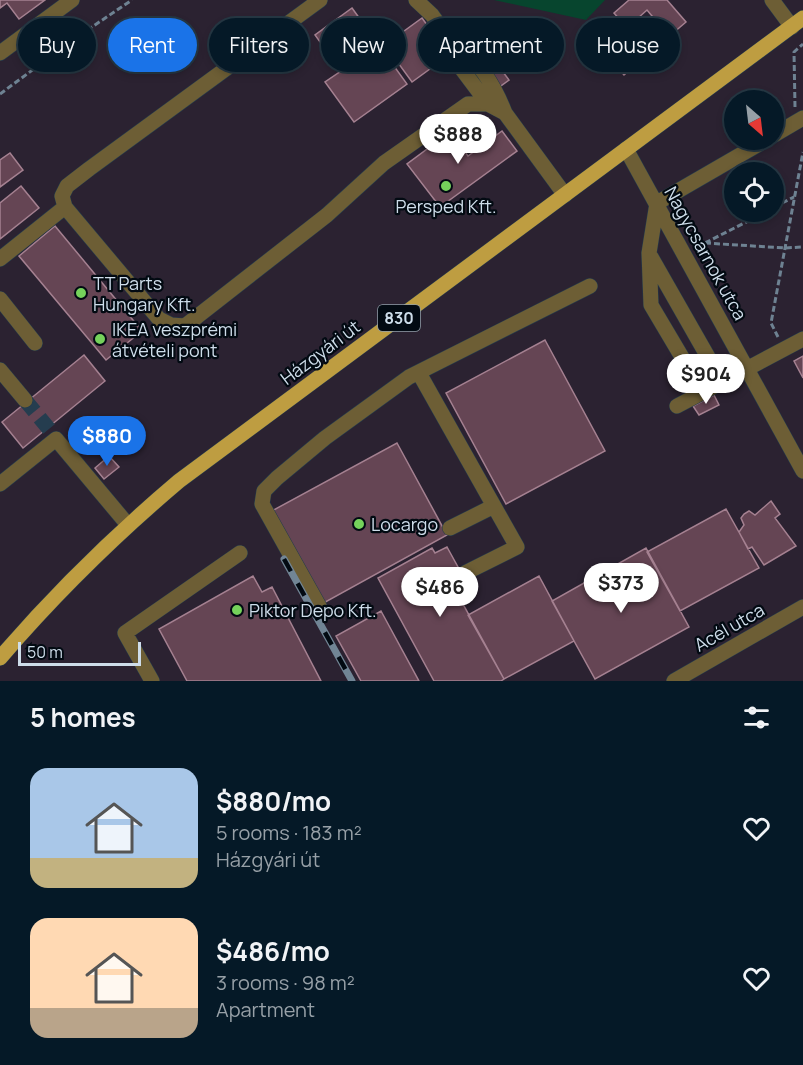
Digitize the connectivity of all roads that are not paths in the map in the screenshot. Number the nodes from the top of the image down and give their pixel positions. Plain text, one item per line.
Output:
1 (72, 0) edge
2 (320, 0) edge
3 (416, 0) edge
4 (772, 0) edge
5 (432, 15) junction
6 (797, 22) edge
7 (0, 53) edge
8 (488, 104) junction
9 (506, 112) junction
10 (801, 119) edge
11 (784, 129) edge
12 (626, 149) junction
13 (749, 150) edge
14 (565, 195) junction
15 (657, 203) junction
16 (65, 207) junction
17 (649, 253) junction
18 (0, 259) edge
19 (590, 286) dead end
20 (0, 299) edge
21 (803, 339) edge
22 (35, 343) dead end
23 (712, 364) junction
24 (747, 369) junction
25 (0, 370) edge
26 (419, 373) junction
27 (25, 400) tunnel mouth
28 (677, 406) dead end
29 (803, 471) edge
30 (0, 484) edge
31 (494, 506) junction
32 (128, 525) junction
33 (450, 528) dead end
34 (240, 553) dead end
35 (465, 573) dead end
36 (319, 606) dead end
37 (803, 607) edge
38 (0, 658) edge
39 (152, 681) edge
40 (674, 681) edge

1 - 7 street
2 - 16 street
3 - 5 street
4 - 6 street
5 - 8 street
5 - 9 street
6 - 12 main road, Házgyári út / 830
8 - 9 street
8 - 16 street
9 - 14 street
10 - 11 street
12 - 14 main road, Házgyári út / 830
12 - 15 street, Nagycsarnok utca
13 - 15 street
14 - 32 main road, Házgyári út / 830
15 - 17 street
15 - 24 street, Nagycsarnok utca
16 - 18 street
17 - 23 street
17 - 23 street
19 - 26 street
20 - 22 street
21 - 24 street
23 - 24 street
24 - 28 street
24 - 29 street, Nagycsarnok utca
25 - 27 street
26 - 31 street
26 - 36 street
30 - 32 street
31 - 33 street
31 - 35 street
32 - 38 main road, Házgyári út / 830
34 - 39 street
37 - 40 street, Acél utca

